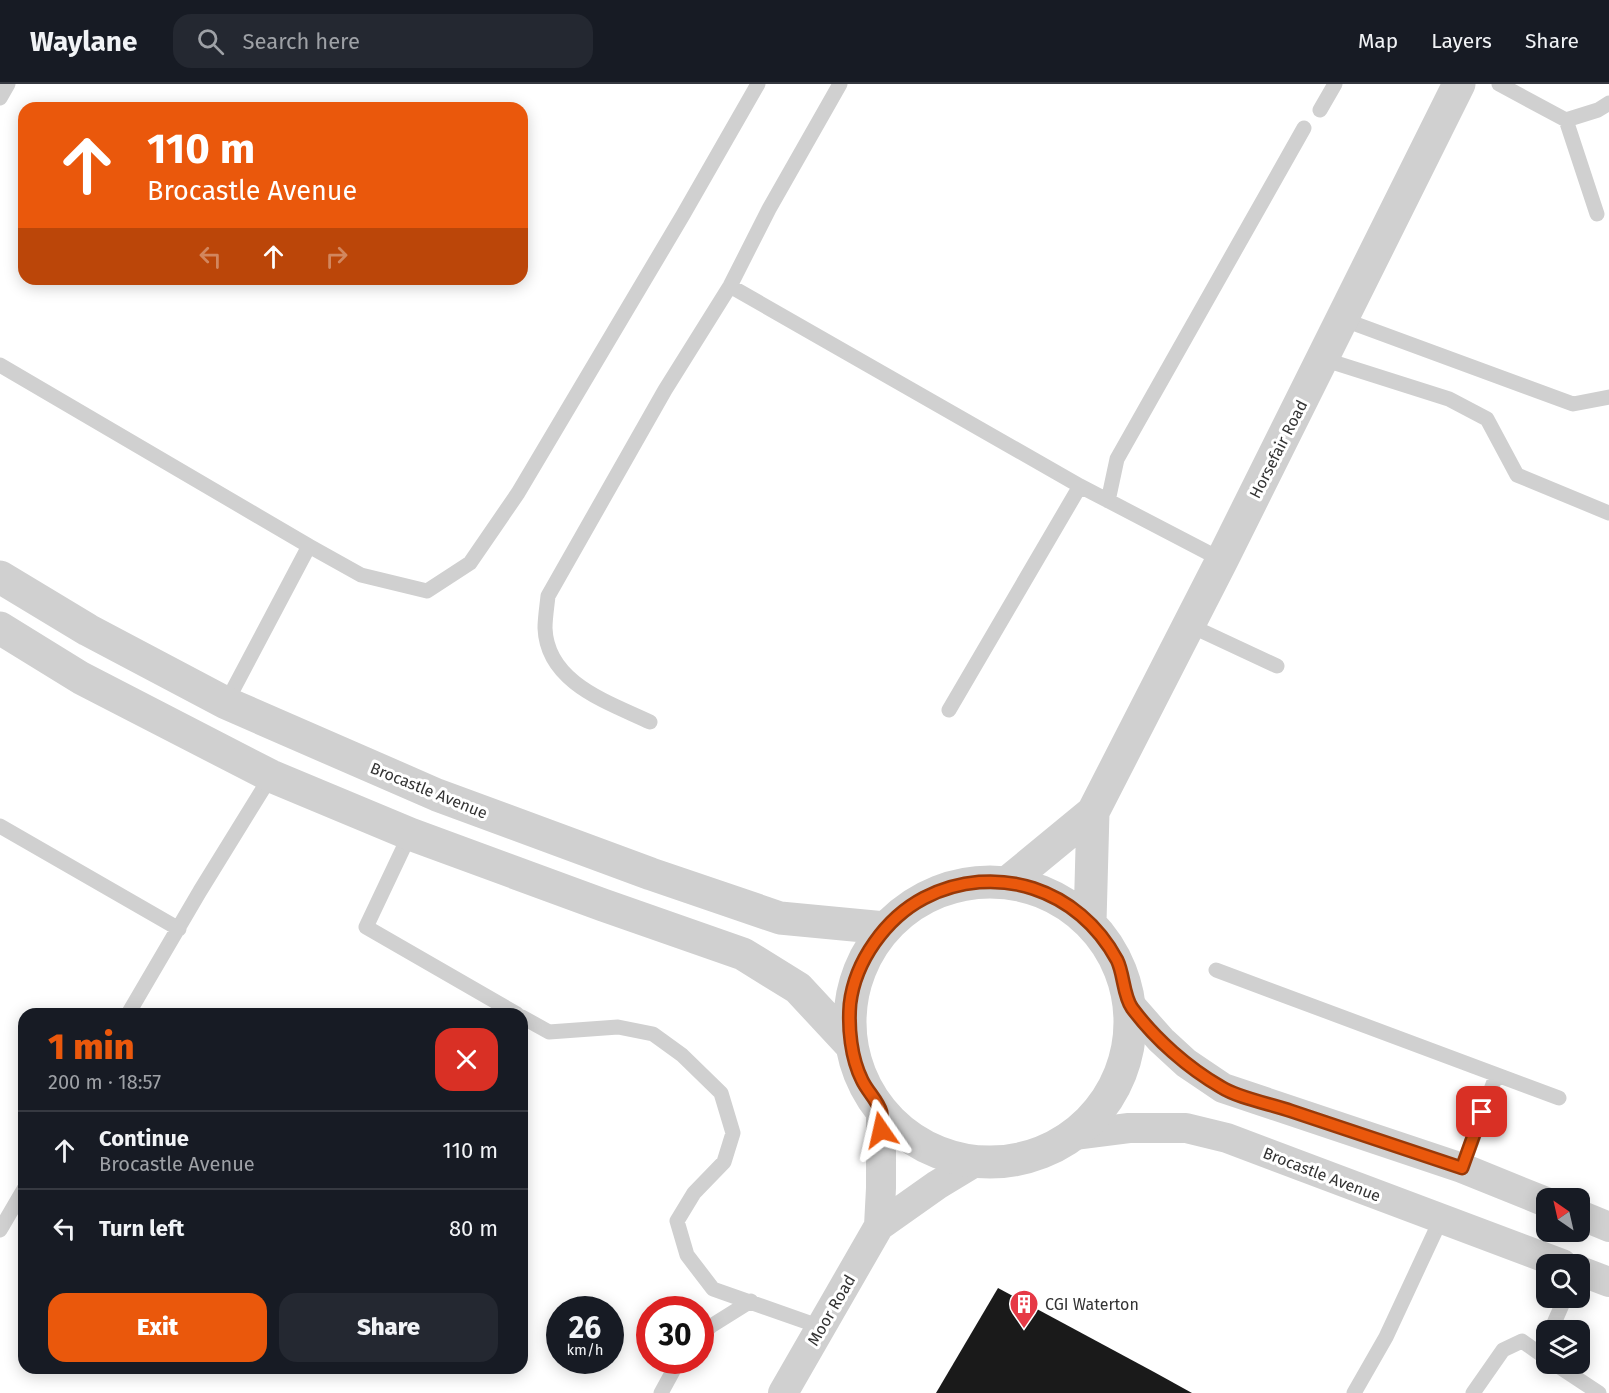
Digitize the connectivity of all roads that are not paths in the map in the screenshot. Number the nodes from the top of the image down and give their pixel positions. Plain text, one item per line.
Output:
1 (8, 84) edge
2 (758, 84) edge
3 (840, 84) edge
4 (1335, 84) edge
5 (1459, 84) edge
6 (1499, 84) edge
7 (0, 98) edge
8 (1609, 102) edge
9 (1320, 110) dead end
10 (1566, 120) junction
11 (1304, 128) dead end
12 (1597, 214) dead end
13 (730, 286) junction
14 (1342, 319) junction
15 (1323, 359) junction
16 (0, 365) edge
17 (1609, 397) edge
18 (1080, 486) junction
19 (1108, 501) junction
20 (1609, 513) edge
21 (309, 546) junction
22 (1222, 560) junction
23 (0, 577) edge
24 (1189, 625) junction
25 (0, 628) edge
26 (1277, 666) dead end
27 (226, 703) junction
28 (950, 710) dead end
29 (650, 722) dead end
30 (271, 776) junction
31 (1093, 812) junction
32 (0, 826) edge
33 (410, 834) junction
34 (1008, 882) junction
35 (1090, 922) junction
36 (179, 928) junction
37 (885, 928) junction
38 (1216, 970) dead end
39 (1131, 1006) junction
40 (132, 1008) edge
41 (507, 1008) edge
42 (528, 1020) edge
43 (851, 1045) junction
44 (1496, 1076) junction
45 (1559, 1098) dead end
46 (881, 1111) junction
47 (1074, 1135) junction
48 (975, 1162) junction
49 (1462, 1168) junction
50 (1536, 1198) edge
51 (18, 1199) edge
52 (1441, 1219) junction
53 (1590, 1219) edge
54 (879, 1226) junction
55 (1609, 1227) edge
56 (0, 1230) edge
57 (1536, 1254) edge
58 (1590, 1275) edge
59 (1609, 1282) edge
60 (751, 1301) junction
61 (714, 1324) edge
62 (821, 1327) junction
63 (1536, 1347) edge
64 (671, 1374) edge
65 (1570, 1374) edge
66 (661, 1393) edge
67 (783, 1393) edge
68 (1354, 1393) edge
69 (1473, 1393) edge
70 (1599, 1393) edge

1 - 7 lane
2 - 21 lane
3 - 13 lane
4 - 9 lane
5 - 14 street, Horsefair Road
6 - 10 lane
8 - 10 lane
10 - 12 lane
11 - 19 lane
13 - 18 lane
13 - 29 lane
14 - 15 street, Horsefair Road
14 - 17 lane
15 - 20 lane
15 - 22 street, Horsefair Road
16 - 21 lane
18 - 19 lane
18 - 28 lane
19 - 22 lane
21 - 27 lane
22 - 24 street, Horsefair Road
23 - 27 street, Brocastle Avenue
24 - 26 lane
24 - 31 street, Horsefair Road
25 - 30 street
27 - 37 street, Brocastle Avenue
30 - 33 street
30 - 36 lane
31 - 34 street, Horsefair Road
31 - 35 street, Horsefair Road
32 - 36 lane
33 - 41 lane
33 - 43 street
34 - 35 street
34 - 37 street
35 - 39 street
36 - 40 lane
37 - 43 street
38 - 44 lane
39 - 47 street
39 - 49 street
42 - 60 lane
43 - 46 street
44 - 45 lane
44 - 49 lane
46 - 48 street
46 - 54 street, Moor Road
47 - 48 street
47 - 52 street, Brocastle Avenue
48 - 54 street, Moor Road
49 - 50 street
51 - 56 lane
52 - 57 street, Brocastle Avenue
52 - 68 lane
53 - 55 street
54 - 62 street, Moor Road
58 - 59 street
60 - 61 lane
60 - 62 lane
62 - 67 street, Moor Road
63 - 69 lane
64 - 66 lane
65 - 70 lane

